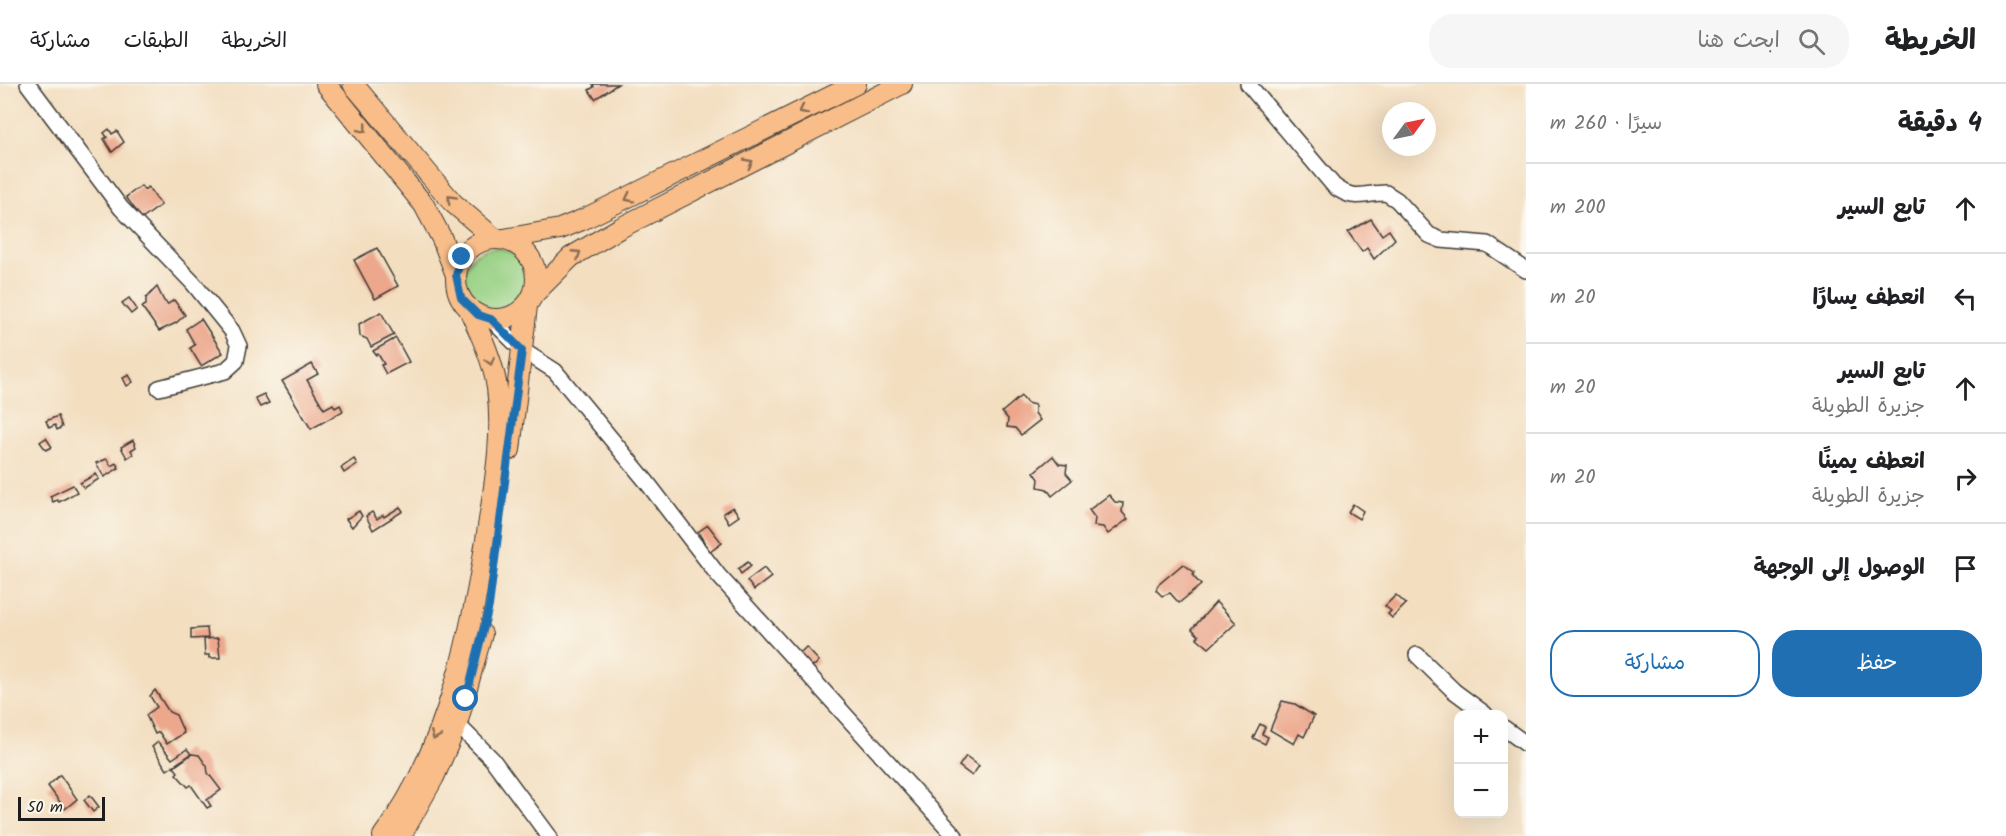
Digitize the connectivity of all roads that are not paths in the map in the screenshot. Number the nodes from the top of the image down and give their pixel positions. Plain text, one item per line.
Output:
1 (28, 84) edge
2 (326, 84) edge
3 (353, 84) edge
4 (856, 84) edge
5 (902, 84) edge
6 (1248, 84) edge
7 (499, 238) junction
8 (1526, 270) edge
9 (456, 275) junction
10 (531, 300) junction
11 (468, 307) junction
12 (491, 319) junction
13 (522, 350) junction
14 (159, 388) dead end
15 (1417, 655) dead end
16 (1480, 710) edge
17 (457, 724) junction
18 (1508, 731) edge
19 (1526, 744) edge
20 (383, 836) edge
21 (401, 836) edge
22 (549, 836) edge
23 (955, 836) edge

1 - 14 street
2 -> 9 main road
7 -> 3 main road
4 -> 7 main road
10 -> 5 main road
6 - 8 street
7 - 9 main road
7 - 10 main road
9 - 11 main road
10 - 12 main road
10 - 13 main road
11 - 12 main road
11 -> 20 main road
12 - 13 street
13 - 17 main road
13 - 23 street
15 - 16 street
17 - 21 main road
17 - 22 street
18 - 19 street

